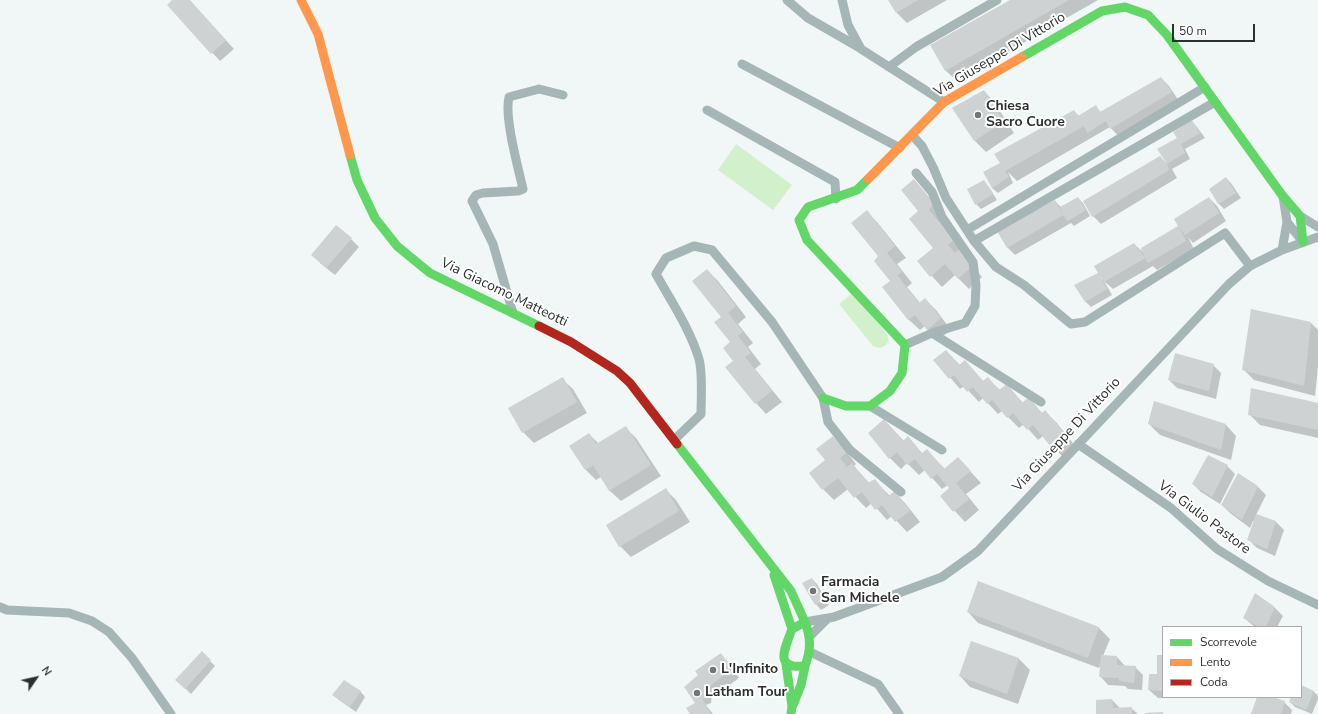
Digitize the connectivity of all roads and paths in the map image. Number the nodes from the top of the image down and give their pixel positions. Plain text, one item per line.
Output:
1 (300, 0) edge
2 (787, 0) edge
3 (842, 0) edge
4 (997, 0) edge
5 (861, 49) junction
6 (742, 64) dead end
7 (889, 67) junction
8 (1205, 87) junction
9 (563, 95) dead end
10 (944, 102) junction
11 (1215, 102) junction
12 (707, 110) dead end
13 (912, 135) junction
14 (900, 148) junction
15 (916, 173) dead end
16 (1282, 195) junction
17 (836, 199) junction
18 (1300, 216) junction
19 (1287, 222) junction
20 (1318, 227) edge
21 (966, 230) junction
22 (1318, 238) edge
23 (974, 241) junction
24 (1302, 242) junction
25 (1282, 250) junction
26 (1250, 266) junction
27 (513, 313) junction
28 (932, 333) junction
29 (905, 345) junction
30 (823, 398) junction
31 (1041, 402) dead end
32 (870, 406) junction
33 (674, 440) junction
34 (1078, 444) junction
35 (942, 450) dead end
36 (901, 492) dead end
37 (771, 566) junction
38 (1318, 605) edge
39 (0, 607) edge
40 (827, 619) junction
41 (805, 622) junction
42 (792, 629) junction
43 (811, 635) junction
44 (810, 652) junction
45 (786, 664) junction
46 (805, 666) junction
47 (792, 710) edge
48 (171, 714) edge
49 (899, 714) edge

1 - 27 street, Via Giacomo Matteotti
2 - 5 street
3 - 5 street
4 - 7 street
5 - 7 street
6 - 14 street
7 - 10 street
8 - 10 street, Via Giuseppe Di Vittorio
8 - 11 street, Via Giuseppe Di Vittorio
8 - 21 street
9 - 27 street
10 - 13 street, Via Giuseppe Di Vittorio
11 - 16 street, Via Giuseppe Di Vittorio
11 - 23 street
12 - 17 street
13 - 14 street, Via Giuseppe Di Vittorio
13 - 21 street
14 - 17 street, Via Giuseppe Di Vittorio
15 - 28 street
16 - 18 street, Via Giuseppe Di Vittorio
16 - 19 street, Via Giuseppe Di Vittorio
17 - 29 street, Via Giuseppe Di Vittorio
18 - 20 street, Via Giuseppe Di Vittorio
18 - 24 street
19 - 24 street, Via Giuseppe Di Vittorio
19 - 25 street, Via Giuseppe Di Vittorio
21 - 23 street
22 - 24 street
23 - 26 street
24 - 25 street
25 - 26 street, Via Giuseppe Di Vittorio
26 - 34 street, Via Giuseppe Di Vittorio
27 - 33 street, Via Giacomo Matteotti
28 - 29 street
28 - 31 street
29 - 32 street
30 - 32 street
30 - 33 street
30 - 36 street
32 - 35 street
33 - 37 street, Via Giacomo Matteotti
34 - 38 street, Via Giulio Pastore
34 - 40 street, Via Giuseppe Di Vittorio
37 - 41 street, Via Giacomo Matteotti
37 - 42 street, Via Giacomo Matteotti
39 - 48 street
40 - 41 street, Via Giuseppe Di Vittorio
40 - 43 street, Via Giuseppe Di Vittorio
41 - 42 street
41 - 43 street, Via Giacomo Matteotti
42 - 45 street, Via Giacomo Matteotti
43 - 44 street, Via Giacomo Matteotti
44 - 46 street, Via Giacomo Matteotti
44 - 49 street
45 - 46 street
45 - 47 street, Via Giacomo Matteotti
46 - 47 street, Via Giacomo Matteotti

